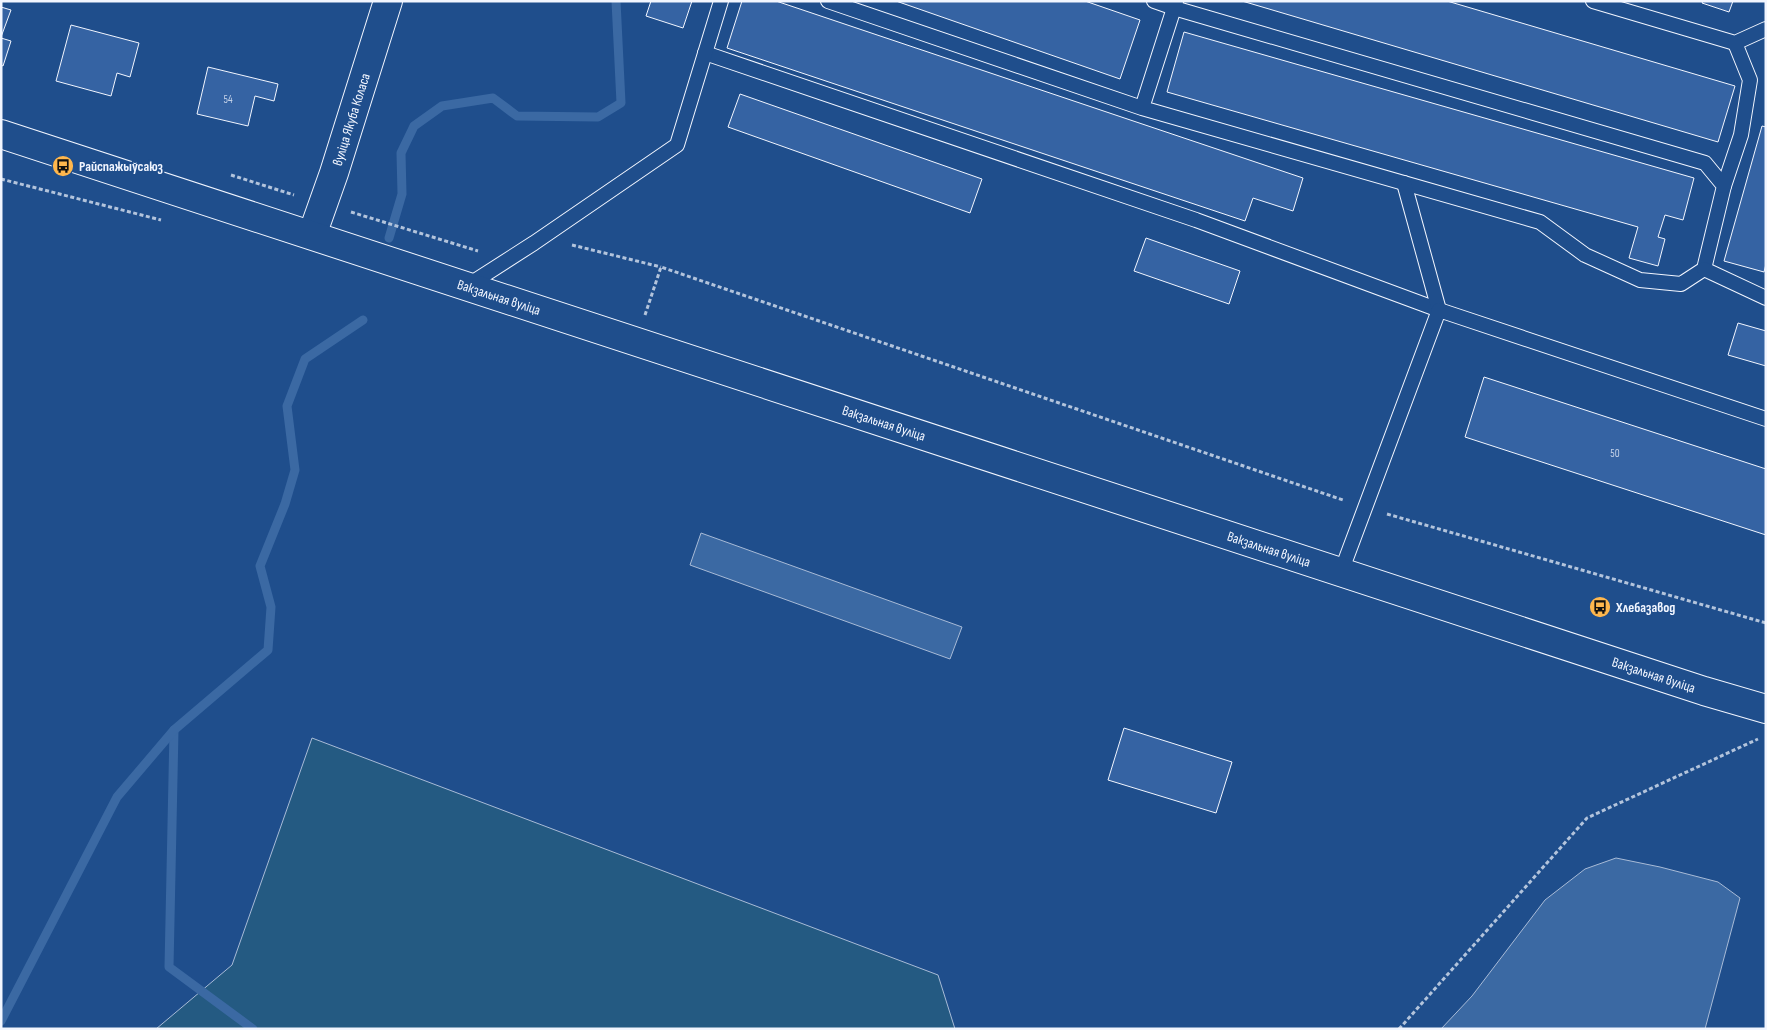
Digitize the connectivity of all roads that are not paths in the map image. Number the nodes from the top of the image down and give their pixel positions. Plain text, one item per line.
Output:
1 (388, 1) edge
2 (721, 1) edge
3 (828, 1) edge
4 (1154, 1) edge
5 (1593, 1) edge
6 (1175, 5) edge
7 (1766, 28) edge
8 (1735, 43) junction
9 (705, 53) junction
10 (1142, 108) junction
11 (1, 134) edge
12 (1404, 183) junction
13 (1724, 186) junction
14 (312, 235) junction
15 (1704, 269) junction
16 (466, 286) junction
17 (1766, 298) edge
18 (1439, 310) junction
19 (1766, 418) edge
20 (1341, 572) junction
21 (1766, 710) edge

1 - 14 main road, вуліца Якуба Коласа
2 - 9 lane
3 - 10 lane
4 - 6 lane
5 - 8 lane
6 - 10 lane
6 - 13 lane
7 - 8 lane
8 - 13 lane
9 - 16 lane
9 - 18 lane
10 - 12 lane
11 - 14 main road, Вакзальная вуліца
12 - 15 lane
12 - 18 lane
13 - 15 lane
14 - 16 main road, Вакзальная вуліца
15 - 17 lane
16 - 20 main road, Вакзальная вуліца
18 - 19 lane
18 - 20 lane
20 - 21 main road, Вакзальная вуліца

